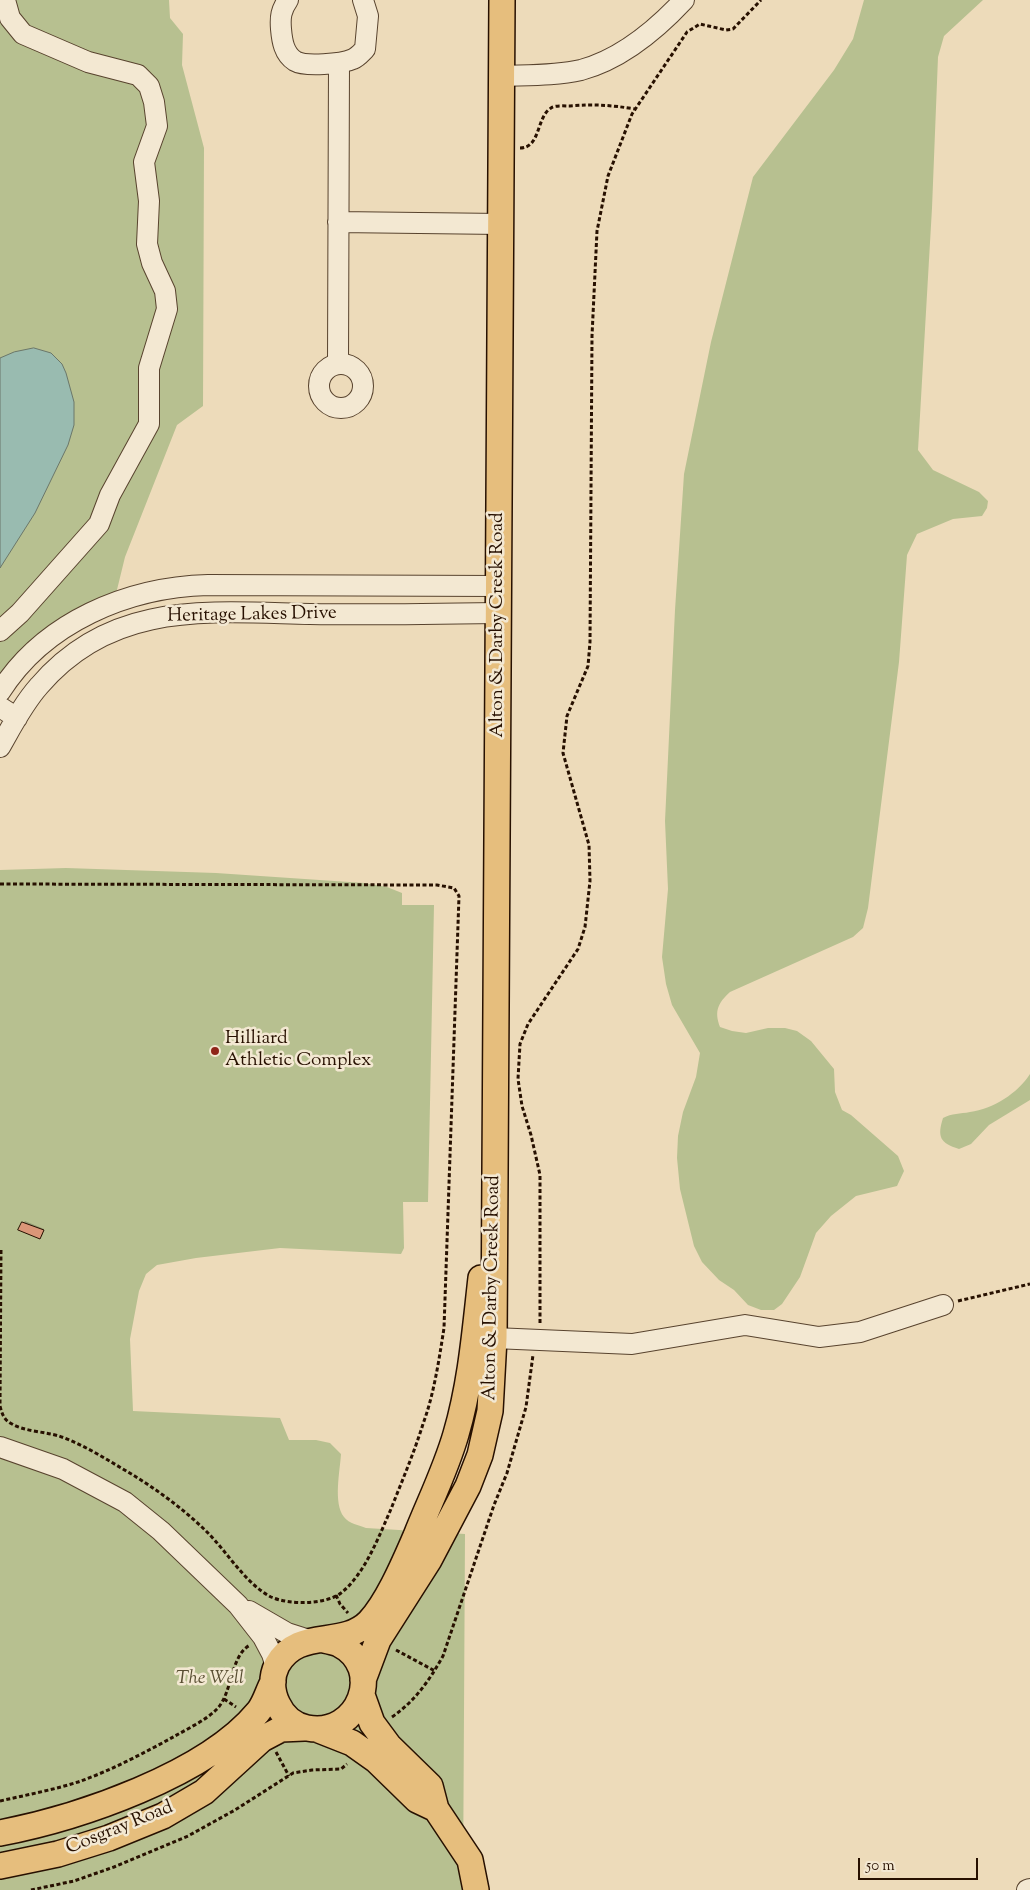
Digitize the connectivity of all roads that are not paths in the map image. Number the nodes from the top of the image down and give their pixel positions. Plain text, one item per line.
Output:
1 (5, 0) edge
2 (288, 0) edge
3 (363, 0) edge
4 (502, 0) edge
5 (684, 0) edge
6 (338, 63) junction
7 (501, 76) junction
8 (338, 222) junction
9 (501, 224) junction
10 (338, 363) dead end
11 (359, 586) junction
12 (500, 586) junction
13 (165, 588) junction
14 (499, 613) junction
15 (359, 614) junction
16 (172, 615) junction
17 (0, 631) edge
18 (0, 692) edge
19 (8, 712) edge
20 (0, 747) edge
21 (496, 1136) junction
22 (944, 1305) road end
23 (494, 1338) junction
24 (0, 1447) edge
25 (238, 1605) junction
26 (317, 1640) junction
27 (274, 1674) junction
28 (363, 1687) junction
29 (312, 1729) junction
30 (436, 1809) junction
31 (0, 1833) edge
32 (0, 1866) edge
33 (476, 1890) edge

1 - 17 street
2 - 6 street
3 - 6 street
4 - 7 main road
5 - 7 street
6 - 8 street
7 - 9 main road, Alton & Darby Creek Road
8 - 9 street
8 - 10 street
9 - 12 main road, Alton & Darby Creek Road
11 - 12 street, Heritage Lakes Drive
11 - 13 street, Heritage Lakes Drive
11 - 15 street
12 - 14 main road, Alton & Darby Creek Road
13 - 16 street
13 - 18 street, Heritage Lakes Drive
14 - 15 street, Heritage Lakes Drive
14 - 21 main road, Alton & Darby Creek Road
15 - 16 street, Heritage Lakes Drive
16 - 19 street, Heritage Lakes Drive
19 - 20 street, Heritage Lakes Drive
21 - 23 main road, Alton & Darby Creek Road
21 - 26 main road, Alton & Darby Creek Road
22 - 23 street
23 - 28 main road, Alton & Darby Creek Road
24 - 25 street
25 - 26 street
25 - 27 street
26 - 27 main road
26 - 28 main road
27 - 29 main road
27 - 31 main road, Cosgray Road
28 - 29 main road
28 - 30 main road
29 - 30 main road
29 - 32 main road, Cosgray Road
30 - 33 main road

